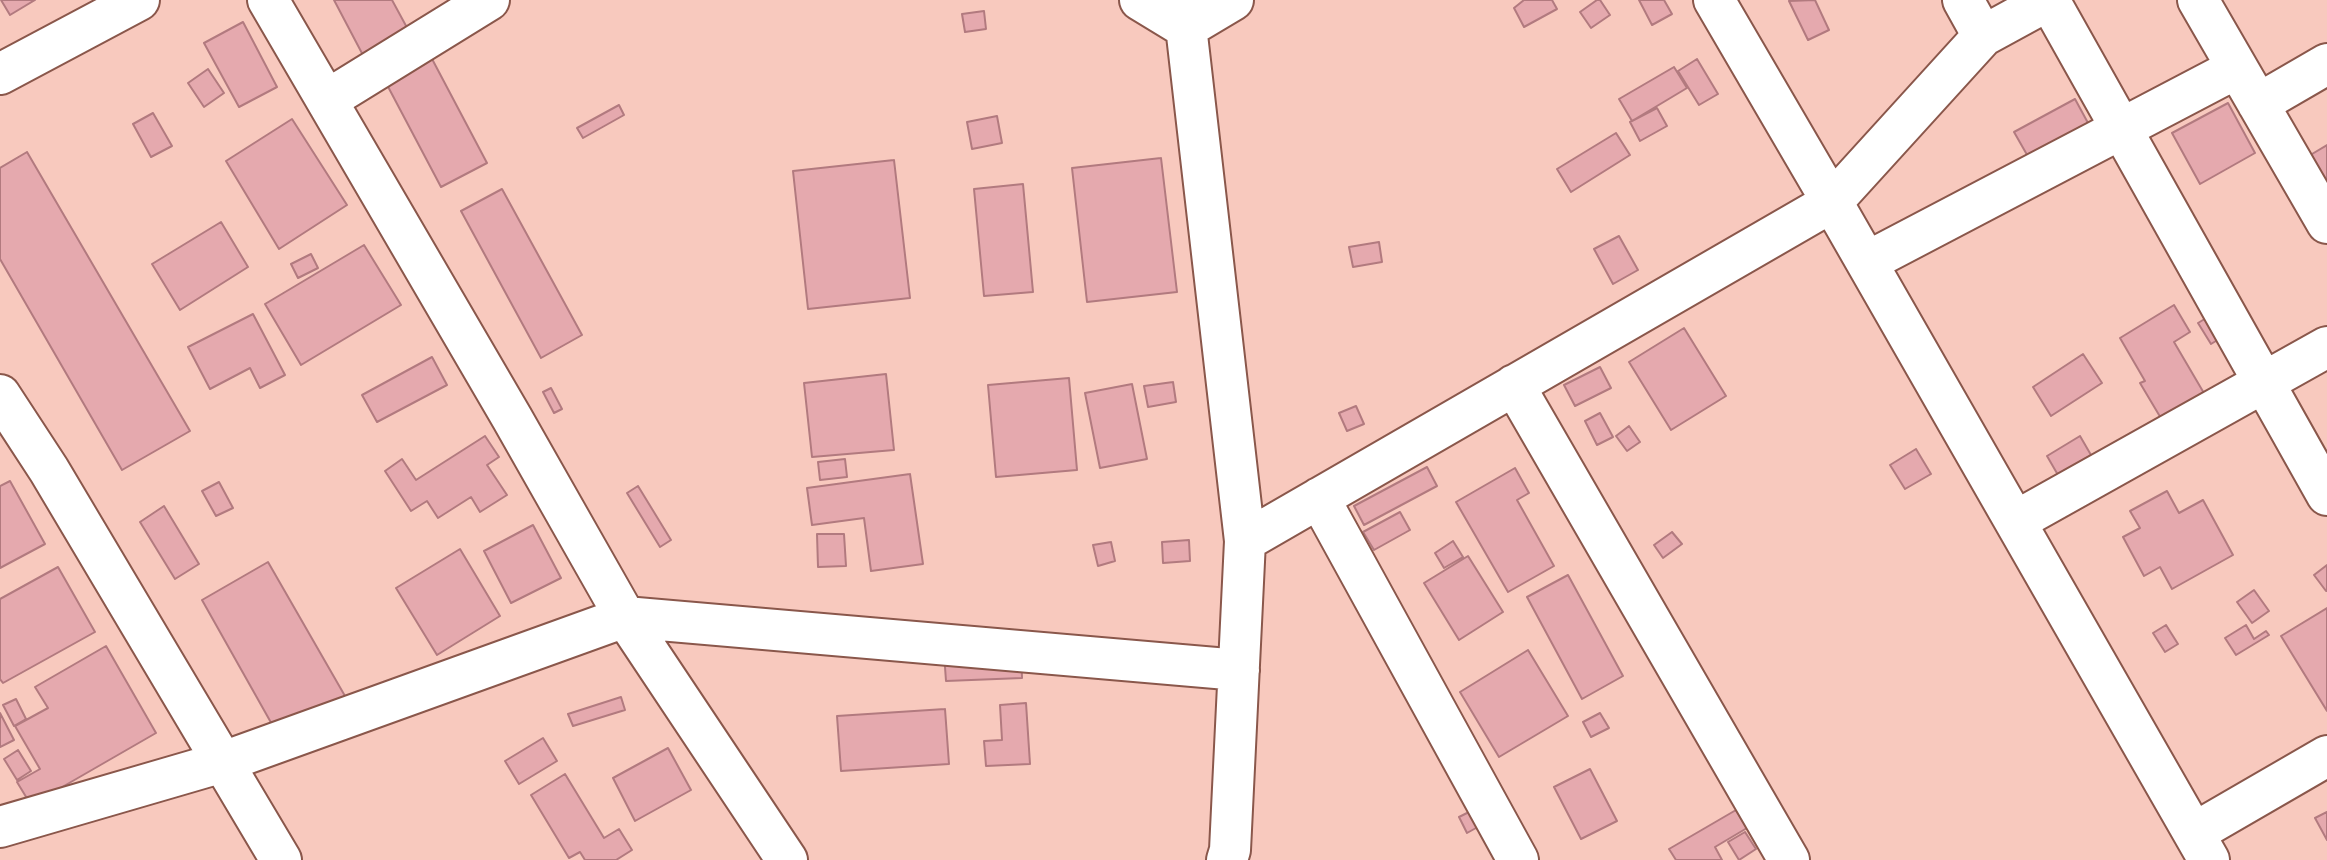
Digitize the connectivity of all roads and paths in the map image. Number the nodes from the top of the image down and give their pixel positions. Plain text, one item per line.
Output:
1 (139, 0) edge
2 (268, 0) edge
3 (489, 0) edge
4 (1140, 0) edge
5 (1233, 0) edge
6 (1714, 0) edge
7 (1963, 0) edge
8 (2198, 0) edge
9 (437, 14) edge
10 (1184, 14) edge
11 (1983, 36) junction
12 (2327, 64) edge
13 (2237, 68) junction
14 (0, 74) edge
15 (327, 100) junction
16 (2258, 104) junction
17 (2121, 129) junction
18 (1832, 202) junction
19 (2327, 223) edge
20 (1867, 262) junction
21 (2327, 347) edge
22 (2264, 382) junction
23 (1514, 385) junction
24 (0, 395) edge
25 (2327, 495) edge
26 (1319, 498) junction
27 (2016, 521) junction
28 (1245, 541) junction
29 (625, 617) junction
30 (1239, 670) junction
31 (2327, 756) edge
32 (223, 762) junction
33 (0, 827) edge
34 (2202, 847) edge
35 (281, 860) edge
36 (787, 860) edge
37 (1227, 860) edge
38 (1518, 860) edge
39 (1789, 860) edge

1 - 14 street
2 - 15 street
3 - 9 street
4 - 10 street
5 - 10 street
6 - 18 street
7 - 11 street
8 - 13 street
9 - 15 street
10 - 28 street
11 - 17 street
11 - 18 street
12 - 16 street
13 - 16 street
13 - 17 street
15 - 29 street
16 - 19 street
17 - 20 street
17 - 22 street
18 - 20 street
18 - 23 street
20 - 27 street
21 - 22 street
22 - 25 street
22 - 27 street
23 - 26 street
23 - 39 street
24 - 32 street
26 - 28 street
26 - 38 street
27 - 34 street
28 - 30 street
29 - 30 street
29 - 32 street
29 - 36 street
30 - 37 street
31 - 34 street
32 - 33 street
32 - 35 street

